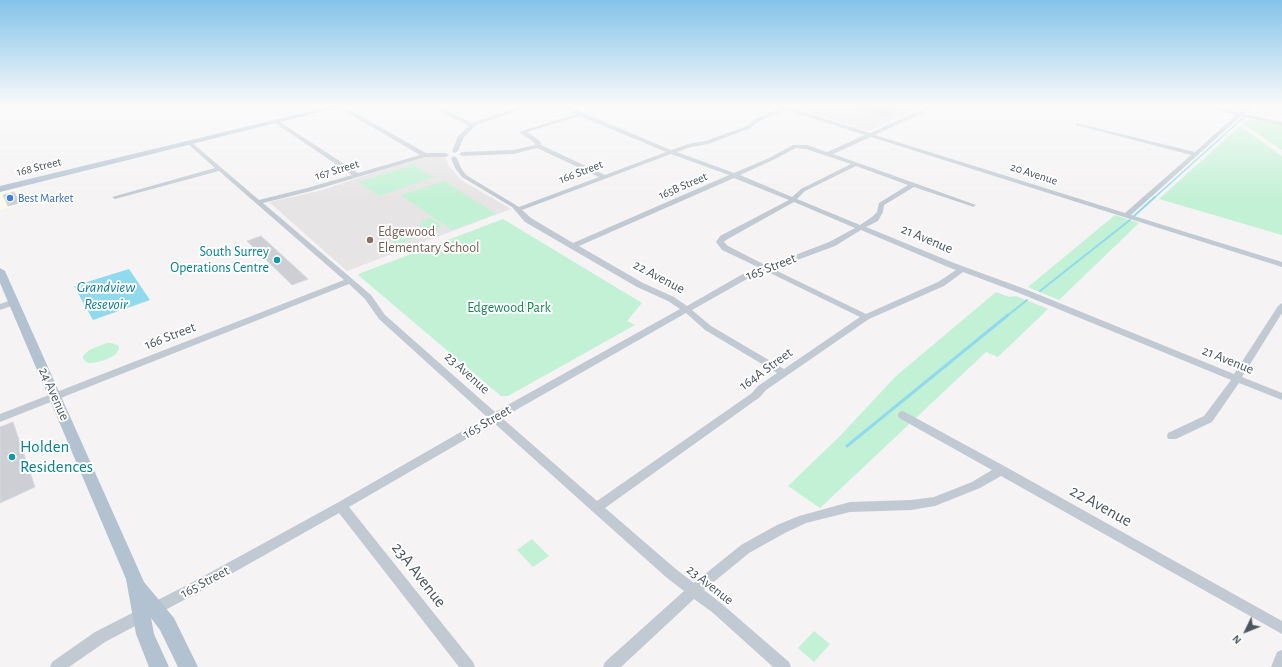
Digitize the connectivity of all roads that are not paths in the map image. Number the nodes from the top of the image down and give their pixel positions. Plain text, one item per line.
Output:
1 (214, 137) edge
2 (299, 137) edge
3 (394, 137) edge
4 (461, 137) edge
5 (530, 137) edge
6 (635, 137) edge
7 (722, 137) edge
8 (868, 137) edge
9 (875, 137) edge
10 (1130, 137) edge
11 (1215, 137) edge
12 (190, 143) junction
13 (538, 146) junction
14 (671, 152) junction
15 (455, 154) junction
16 (828, 154) junction
17 (1196, 154) junction
18 (425, 155) junction
19 (856, 164) junction
20 (220, 169) junction
21 (357, 176) junction
22 (735, 176) junction
23 (605, 177) junction
24 (914, 184) junction
25 (0, 190) edge
26 (115, 197) dead end
27 (793, 199) junction
28 (258, 202) junction
29 (973, 205) dead end
30 (519, 209) junction
31 (1126, 216) junction
32 (861, 227) junction
33 (573, 246) junction
34 (1282, 265) edge
35 (766, 268) junction
36 (962, 269) junction
37 (0, 271) edge
38 (350, 281) junction
39 (14, 302) junction
40 (1282, 306) edge
41 (0, 307) edge
42 (686, 309) junction
43 (866, 317) junction
44 (784, 373) junction
45 (1236, 378) junction
46 (55, 396) junction
47 (1282, 397) edge
48 (903, 416) dead end
49 (494, 417) junction
50 (0, 418) edge
51 (1172, 436) dead end
52 (1002, 470) junction
53 (341, 506) junction
54 (596, 508) junction
55 (693, 591) junction
56 (148, 611) junction
57 (1282, 628) edge
58 (1282, 657) edge
59 (57, 667) edge
60 (159, 667) edge
61 (188, 667) edge
62 (468, 667) edge
63 (610, 667) edge
64 (784, 667) edge
65 (1278, 667) edge

1 - 12 main road, 168 Street
2 - 21 street
3 - 18 street
4 - 15 street
5 - 13 street
6 - 14 street, 21 Avenue
7 - 14 street, 166 Street
8 - 16 street
9 - 31 street, 20 Avenue
10 - 17 street
11 - 17 street
12 - 20 street, 23 Avenue
12 - 25 main road, 168 Street
13 - 15 street
13 - 23 street
14 - 22 street, 21 Avenue
14 - 23 street, 166 Street
15 - 18 street, 167 Street
15 - 30 street, 22 Avenue
16 - 19 street
16 - 22 street, 165B Street
17 - 31 street
18 - 21 street, 167 Street
19 - 24 street
19 - 27 street
20 - 26 street
20 - 28 street, 23 Avenue
21 - 28 street, 167 Street
22 - 27 street, 21 Avenue
22 - 33 street, 165B Street
23 - 30 street, 166 Street
24 - 29 street
24 - 32 street, 165 Street
27 - 32 street, 21 Avenue
27 - 35 street
28 - 38 street, 23 Avenue
30 - 33 street, 22 Avenue
31 - 34 street, 20 Avenue
32 - 35 street, 165 Street
32 - 36 street, 21 Avenue
33 - 42 street, 22 Avenue
35 - 42 street, 165 Street
35 - 43 street
36 - 43 street, 164A Street
36 - 45 street, 21 Avenue
37 - 39 main road, 24 Avenue
38 - 46 street, 166 Street
38 - 49 street, 23 Avenue
39 - 41 street
39 - 46 main road, 24 Avenue
40 - 45 street
42 - 44 street, 22 Avenue
42 - 49 street, 165 Street
43 - 44 street, 164A Street
44 - 54 street, 164A Street
45 - 47 street, 21 Avenue
45 - 51 street
46 - 50 street, 166 Street
46 - 56 main road, 24 Avenue
48 - 52 street, 22 Avenue
49 - 53 street, 165 Street
49 - 54 street, 23 Avenue
52 - 55 street
52 - 57 street, 22 Avenue
53 - 56 street, 165 Street
53 - 62 street, 23A Avenue
54 - 55 street, 23 Avenue
55 - 63 street
55 - 64 street, 23 Avenue
56 - 59 street, 165 Street
56 - 60 main road, 24 Avenue
56 - 61 main road, 24 Avenue
58 - 65 street

